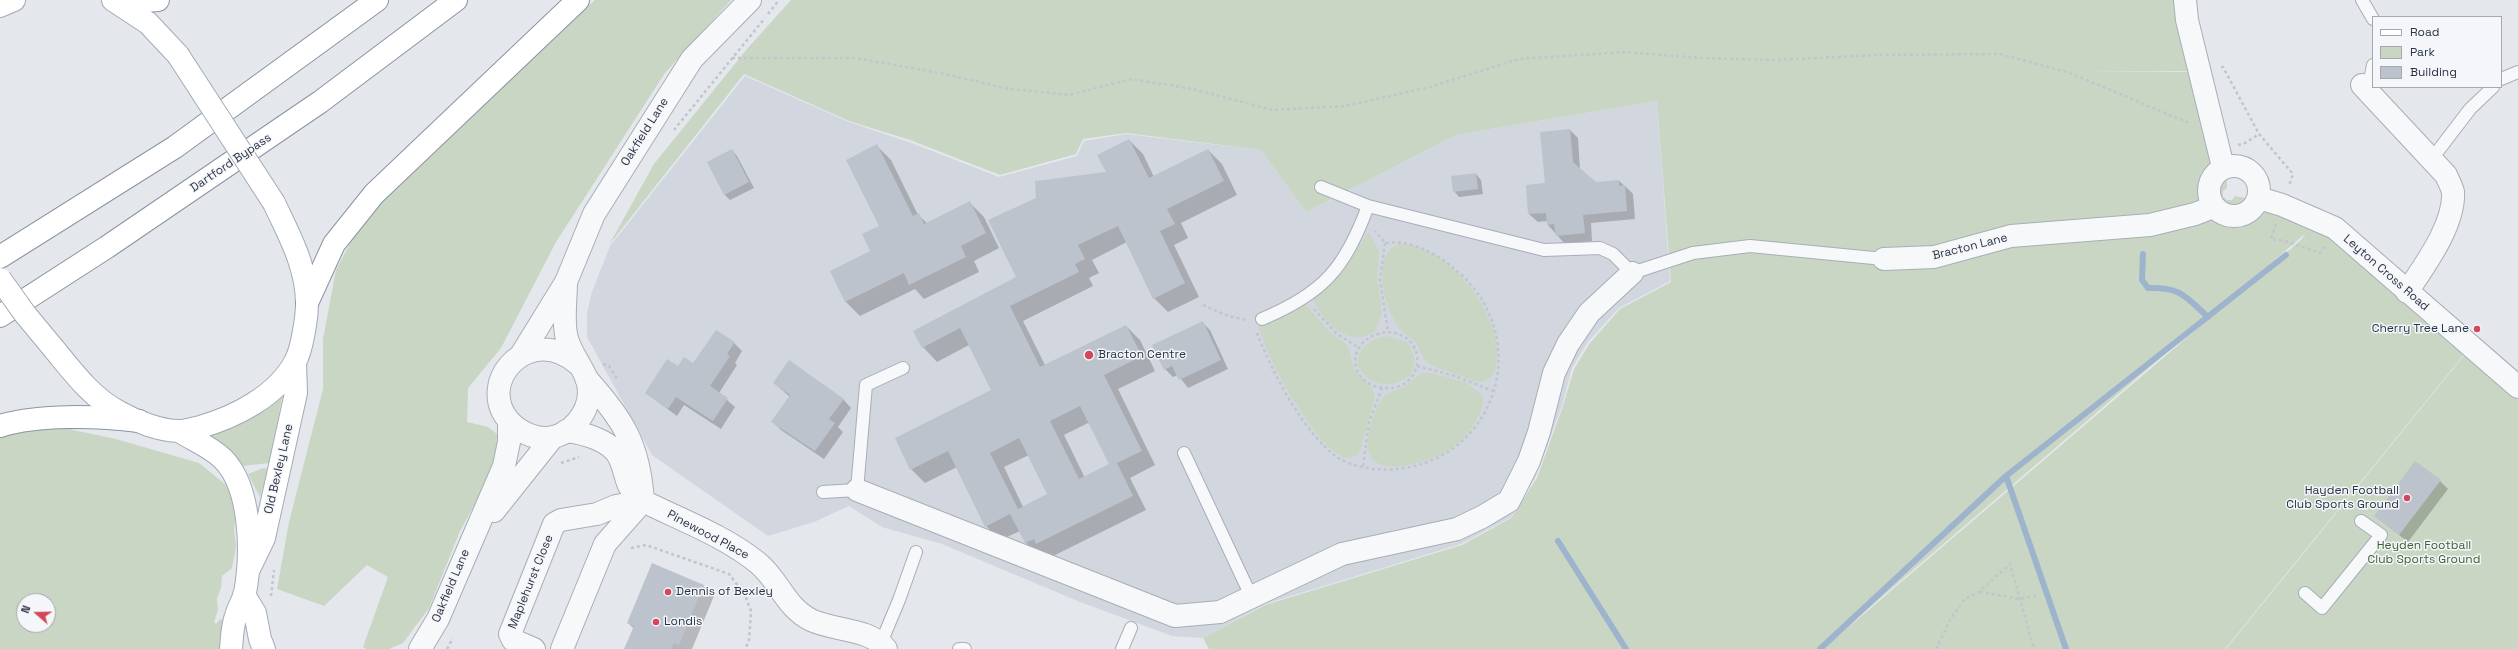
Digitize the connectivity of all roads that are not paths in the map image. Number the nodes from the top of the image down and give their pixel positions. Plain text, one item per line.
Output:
1 (14, 0) edge
2 (158, 0) edge
3 (377, 0) edge
4 (456, 0) edge
5 (578, 0) edge
6 (750, 0) edge
7 (2185, 0) edge
8 (2362, 0) edge
9 (117, 2) edge
10 (0, 6) edge
11 (2372, 17) edge
12 (2372, 68) edge
13 (2518, 72) edge
14 (2502, 79) edge
15 (2365, 88) joint
16 (2492, 88) edge
17 (2431, 160) junction
18 (2223, 168) junction
19 (1321, 187) dead end
20 (2260, 198) junction
21 (2213, 207) junction
22 (1366, 211) junction
23 (0, 257) edge
24 (1884, 259) joint
25 (1632, 274) junction
26 (0, 279) edge
27 (566, 282) junction
28 (2407, 292) junction
29 (307, 303) junction
30 (0, 316) edge
31 (1257, 323) road end
32 (521, 355) junction
33 (295, 362) junction
34 (587, 368) junction
35 (903, 368) dead end
36 (2518, 387) edge
37 (139, 421) junction
38 (509, 421) junction
39 (0, 426) edge
40 (179, 431) junction
41 (560, 434) junction
42 (1184, 453) dead end
43 (857, 490) junction
44 (823, 492) dead end
45 (643, 501) junction
46 (2361, 522) dead end
47 (480, 524) junction
48 (916, 552) dead end
49 (248, 572) junction
50 (2305, 593) dead end
51 (244, 595) junction
52 (1251, 596) junction
53 (1131, 628) dead end
54 (884, 646) edge
55 (419, 648) edge
56 (231, 649) edge
57 (264, 649) edge
58 (534, 649) edge
59 (562, 649) edge
60 (959, 649) edge
61 (965, 649) edge
62 (1122, 649) edge

1 - 10 main road
2 - 9 main road
3 - 23 main road
4 - 30 main road, Dartford Bypass
5 - 29 main road
6 - 27 street, Oakfield Lane
7 - 18 street
8 - 11 lane
9 - 29 main road, bridge
12 - 15 lane
13 - 14 lane
15 - 17 street
16 - 17 lane
17 - 28 street
18 - 20 street
18 - 21 street
19 - 22 lane
20 - 21 street
20 - 28 street, Leyton Cross Road
21 - 24 street, Bracton Lane
22 - 25 lane
22 - 31 lane
24 - 25 lane, Bracton Lane
25 - 52 street
26 - 37 main road, bridge
27 - 32 street, Oakfield Lane
27 - 34 street, Oakfield Lane
28 - 36 street, Leyton Cross Road
29 - 33 main road
32 - 34 street
32 - 38 street, Oakfield Lane
33 - 40 main road
33 - 49 main road, Old Bexley Lane
34 - 41 street, Oakfield Lane
34 - 45 street
35 - 43 lane
37 - 39 main road
37 - 40 main road
38 - 41 street, Oakfield Lane
38 - 47 street, Oakfield Lane
40 - 49 main road, Old Bexley Lane
41 - 45 street, Pinewood Place
41 - 47 street, Oakfield Lane
42 - 52 lane
43 - 44 lane
43 - 52 street
45 - 54 street, Pinewood Place
45 - 58 street, Maplehurst Close
45 - 59 street
46 - 50 lane
47 - 55 street, Oakfield Lane
48 - 54 lane
49 - 51 main road, Old Bexley Lane
51 - 56 main road, Old Bexley Lane
51 - 57 main road
53 - 62 lane
60 - 61 lane

